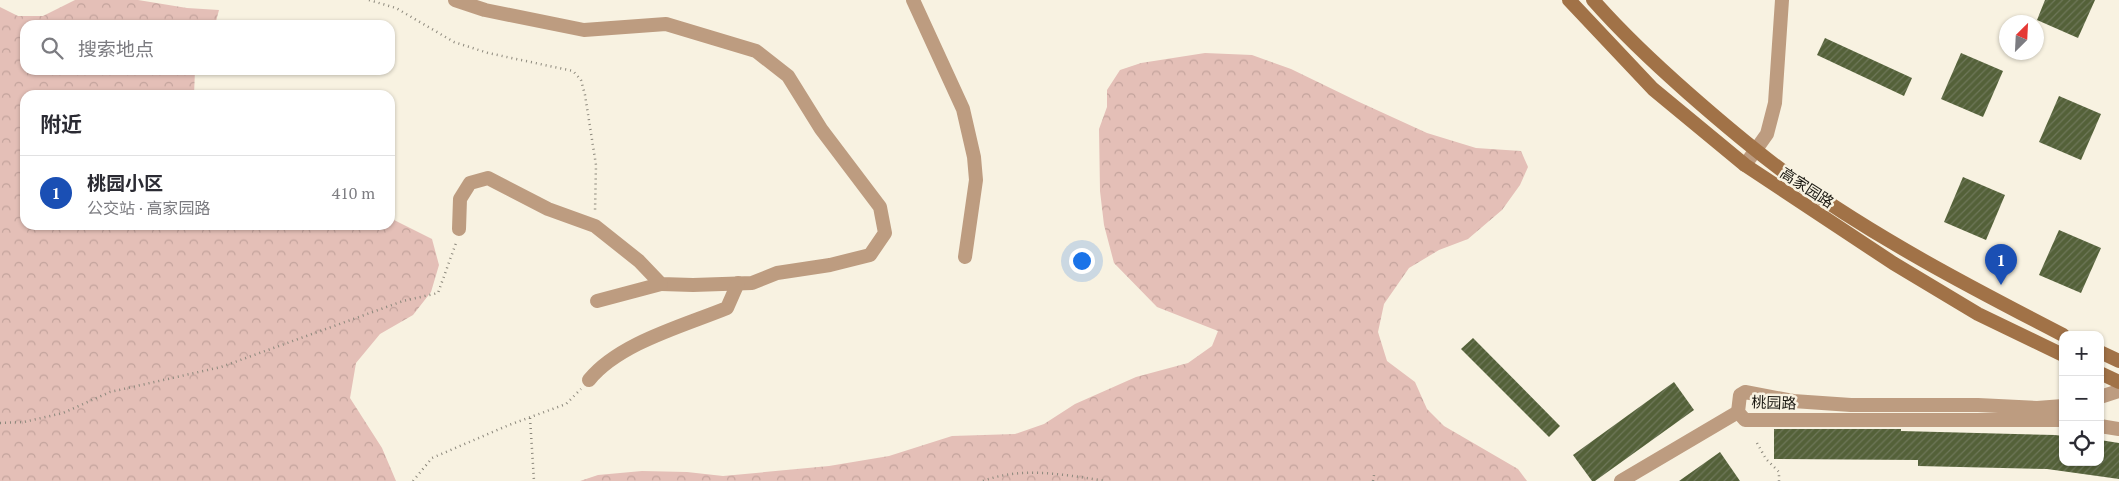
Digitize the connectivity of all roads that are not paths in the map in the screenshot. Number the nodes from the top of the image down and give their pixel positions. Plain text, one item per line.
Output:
1 (455, 0) edge
2 (913, 0) edge
3 (1569, 0) edge
4 (1593, 0) edge
5 (1782, 0) edge
6 (1755, 150) junction
7 (1745, 165) junction
8 (459, 229) road end
9 (964, 257) dead end
10 (738, 283) junction
11 (661, 284) junction
12 (597, 301) dead end
13 (2059, 333) edge
14 (2059, 353) edge
15 (2104, 354) edge
16 (2119, 361) edge
17 (2104, 375) edge
18 (589, 380) road end
19 (2119, 382) edge
20 (2119, 391) edge
21 (2104, 396) edge
22 (2059, 406) edge
23 (1738, 412) junction
24 (2059, 420) edge
25 (2104, 427) edge
26 (2119, 429) edge
27 (1620, 481) edge

1 - 10 street
2 - 9 street
3 - 7 main road, 高家园路
4 - 6 main road, 高家园路
5 - 6 street
6 - 7 street
6 - 13 main road, 高家园路
7 - 14 main road, 高家园路
8 - 11 street
10 - 11 street
10 - 18 street
11 - 12 street
15 - 16 main road
17 - 19 main road
20 - 21 street
22 - 23 street, 桃园路
23 - 24 street, 桃园路
23 - 27 street
25 - 26 street

